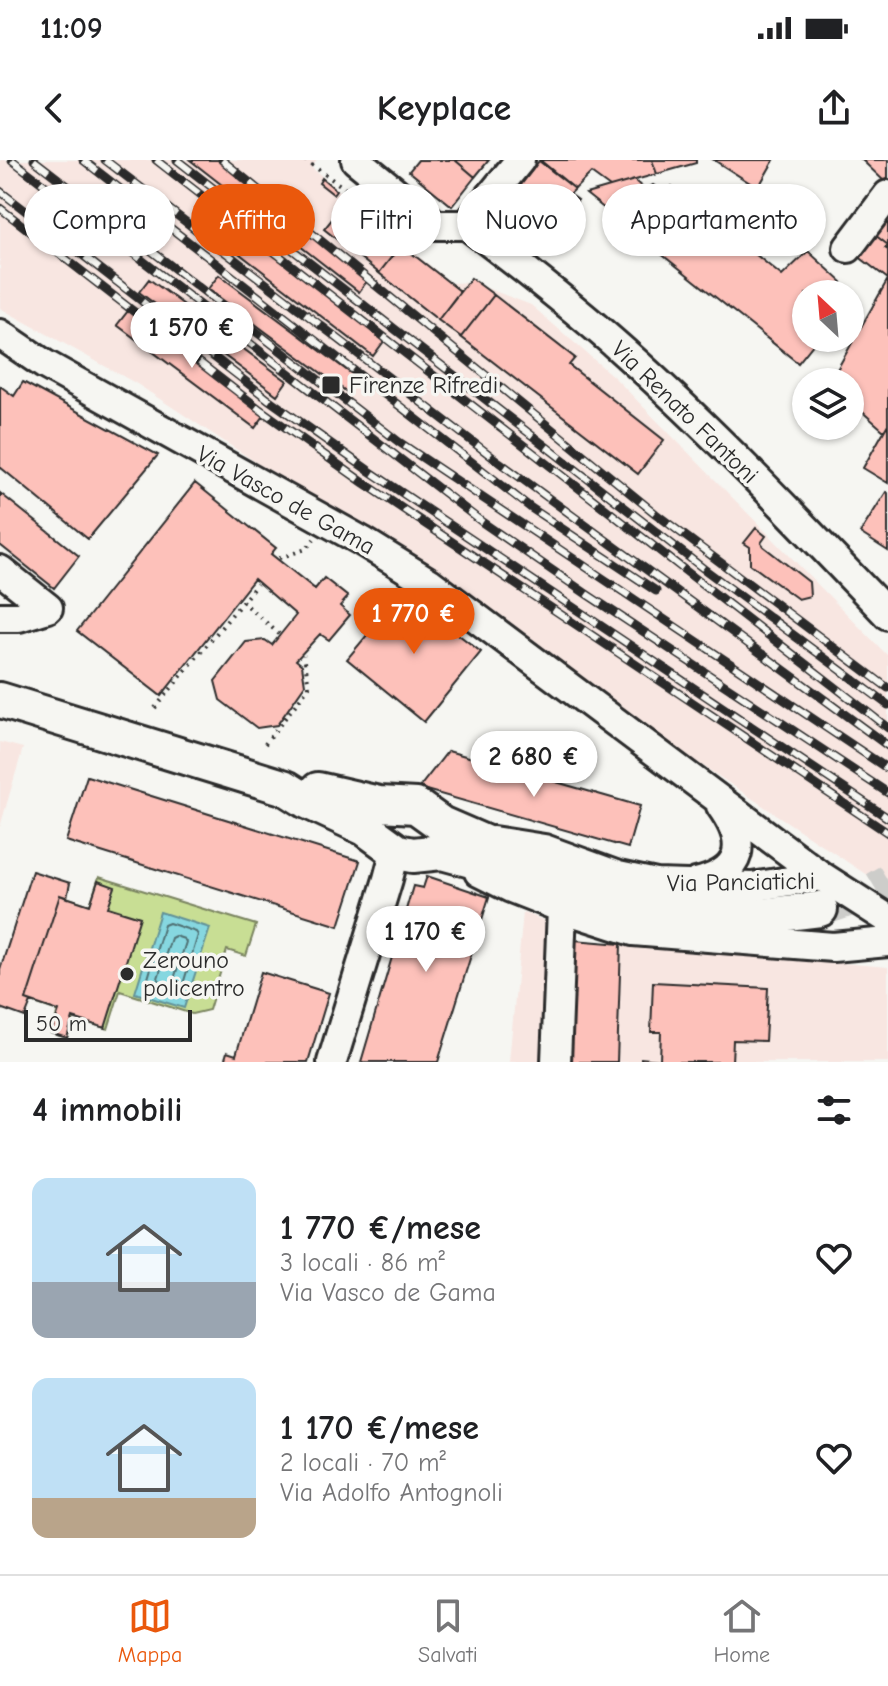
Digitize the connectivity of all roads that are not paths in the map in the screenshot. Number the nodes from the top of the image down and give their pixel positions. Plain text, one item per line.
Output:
1 (356, 160) edge
2 (520, 160) edge
3 (500, 184) edge
4 (888, 195) edge
5 (457, 225) edge
6 (848, 248) dead end
7 (507, 256) edge
8 (0, 334) edge
9 (0, 570) edge
10 (888, 615) edge
11 (0, 617) edge
12 (0, 700) edge
13 (286, 788) junction
14 (714, 796) junction
15 (406, 804) junction
16 (456, 843) junction
17 (392, 849) junction
18 (680, 887) junction
19 (555, 893) junction
20 (820, 893) junction
21 (888, 919) edge
22 (888, 942) edge
23 (332, 1062) edge
24 (556, 1062) edge

1 - 5 street
2 - 3 street
4 - 6 street
7 - 10 street, Via Renato Fantoni
8 - 14 street, Via Vasco de Gama
9 - 11 street
12 - 13 main road, Via Panciatichi
13 - 15 main road, Via Panciatichi
13 - 17 main road, Via Panciatichi
14 - 18 street, Via Vasco de Gama
14 - 20 street, Via Vasco de Gama
15 - 16 main road, Via Panciatichi
15 - 17 main road
16 - 17 main road, Via Panciatichi
16 - 18 street, Via Panciatichi
16 - 19 main road
17 - 23 street
18 - 20 street, Via Panciatichi
19 - 20 main road
19 - 22 street, Via Panciatichi
19 - 24 street
20 - 21 street, Via Panciatichi

